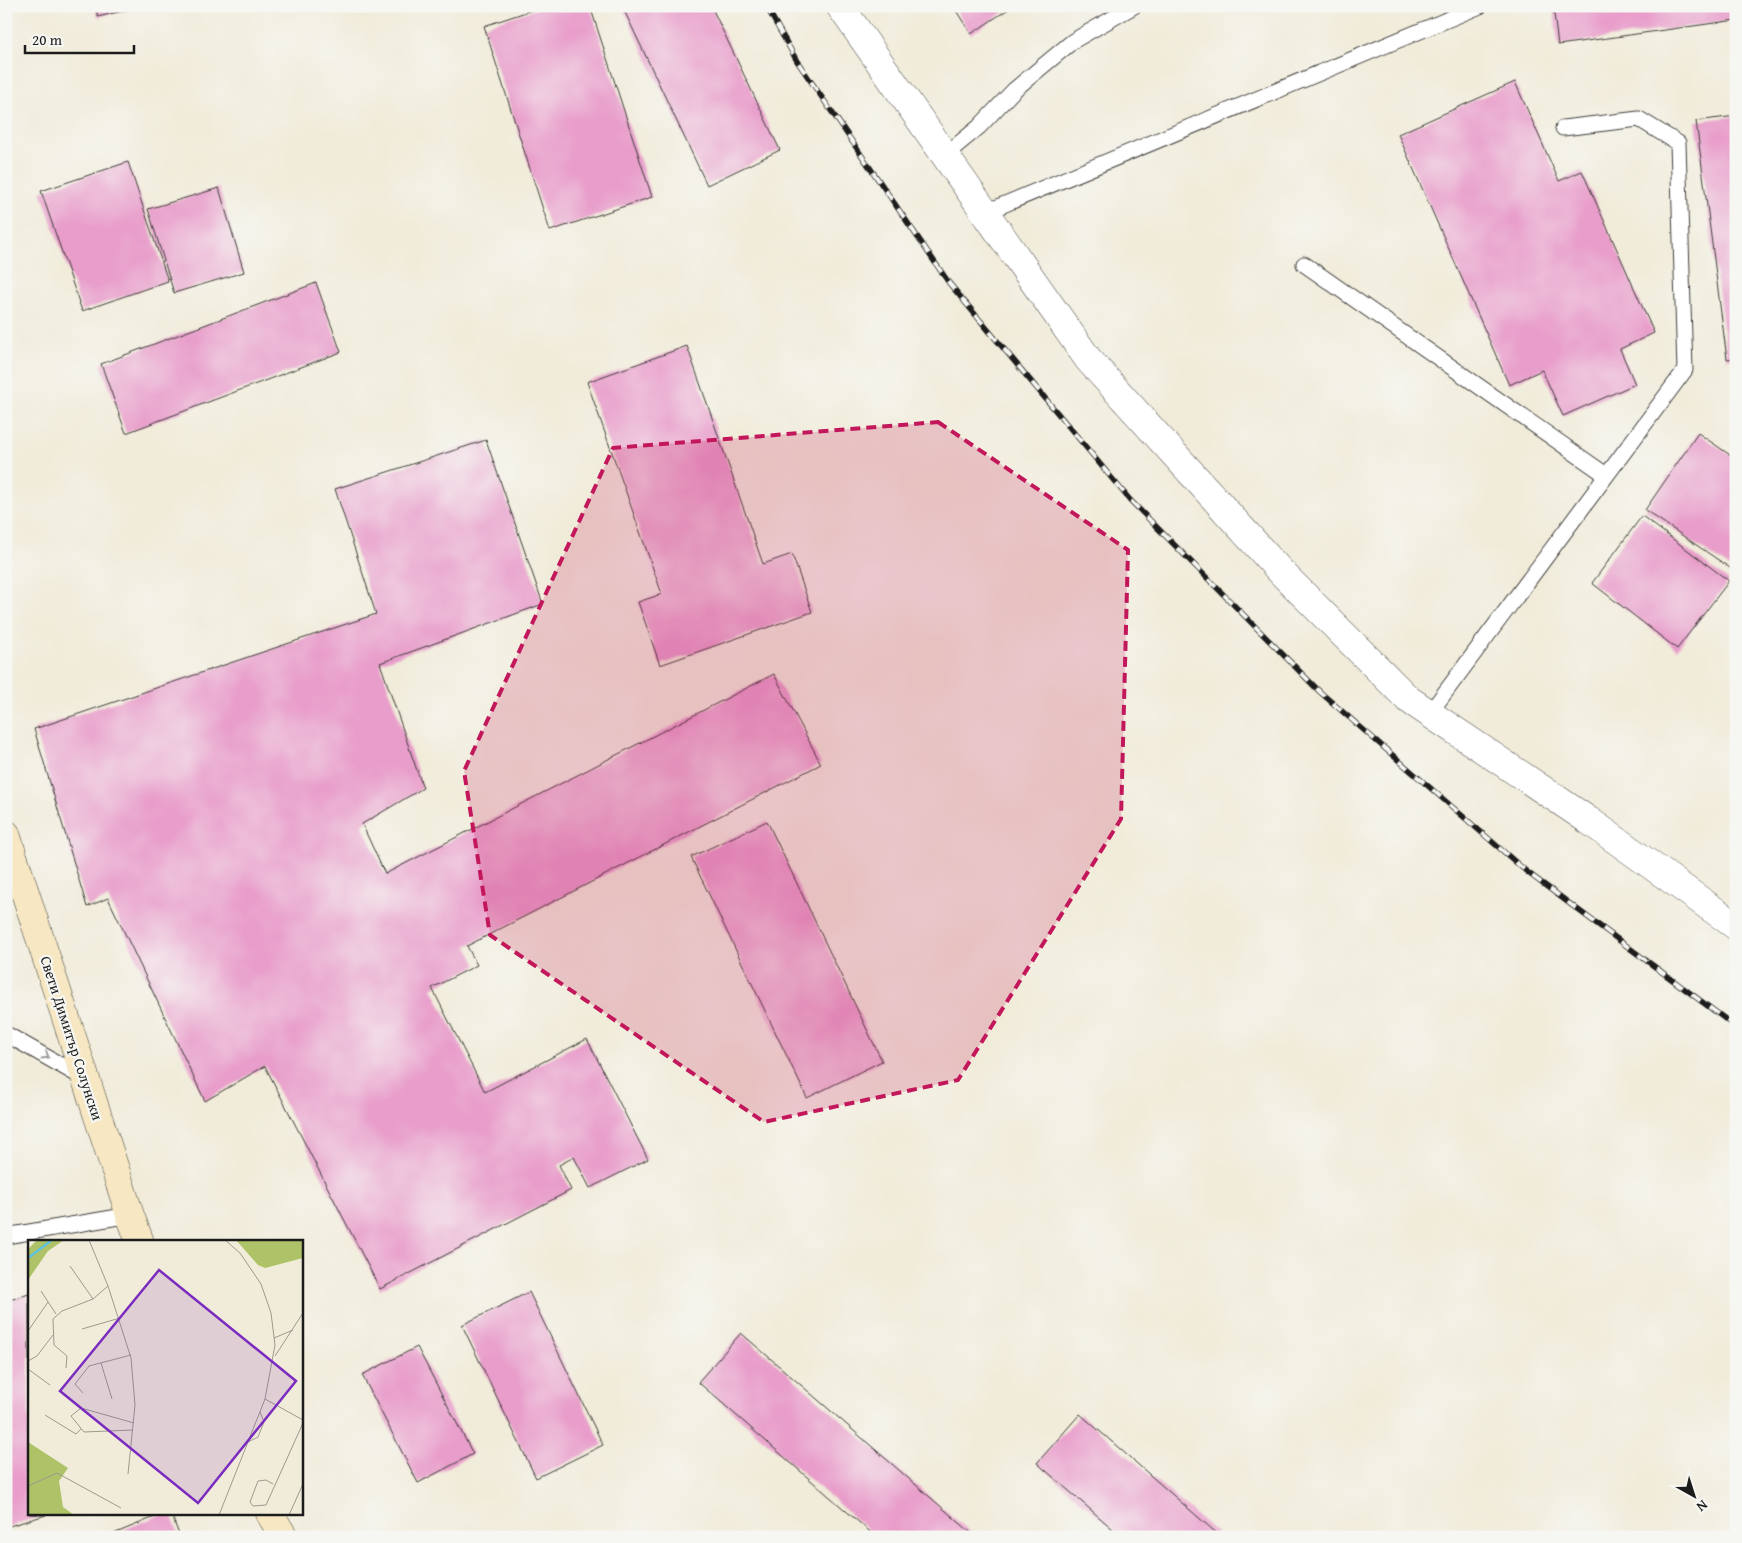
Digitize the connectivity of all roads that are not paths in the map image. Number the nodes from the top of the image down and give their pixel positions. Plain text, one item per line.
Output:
1 (840, 6) edge
2 (1134, 6) edge
3 (1480, 6) edge
4 (1563, 128) dead end
5 (945, 155) junction
6 (986, 212) junction
7 (1304, 264) dead end
8 (1606, 476) junction
9 (1428, 714) junction
10 (6, 834) edge
11 (1736, 926) edge
12 (6, 1034) edge
13 (86, 1079) junction
14 (130, 1216) junction
15 (6, 1236) edge
16 (139, 1240) edge
17 (271, 1516) edge
18 (284, 1537) edge

1 - 5 street
2 - 5 lane
3 - 6 lane
4 - 8 lane
5 - 6 street
6 - 9 street
7 - 8 lane
8 - 9 lane
9 - 11 street
10 - 13 main road, Свети Димитър Солунски
12 -> 13 lane
13 - 14 main road, Свети Димитър Солунски
14 - 15 lane
14 - 16 main road, Свети Димитър Солунски
17 - 18 main road

